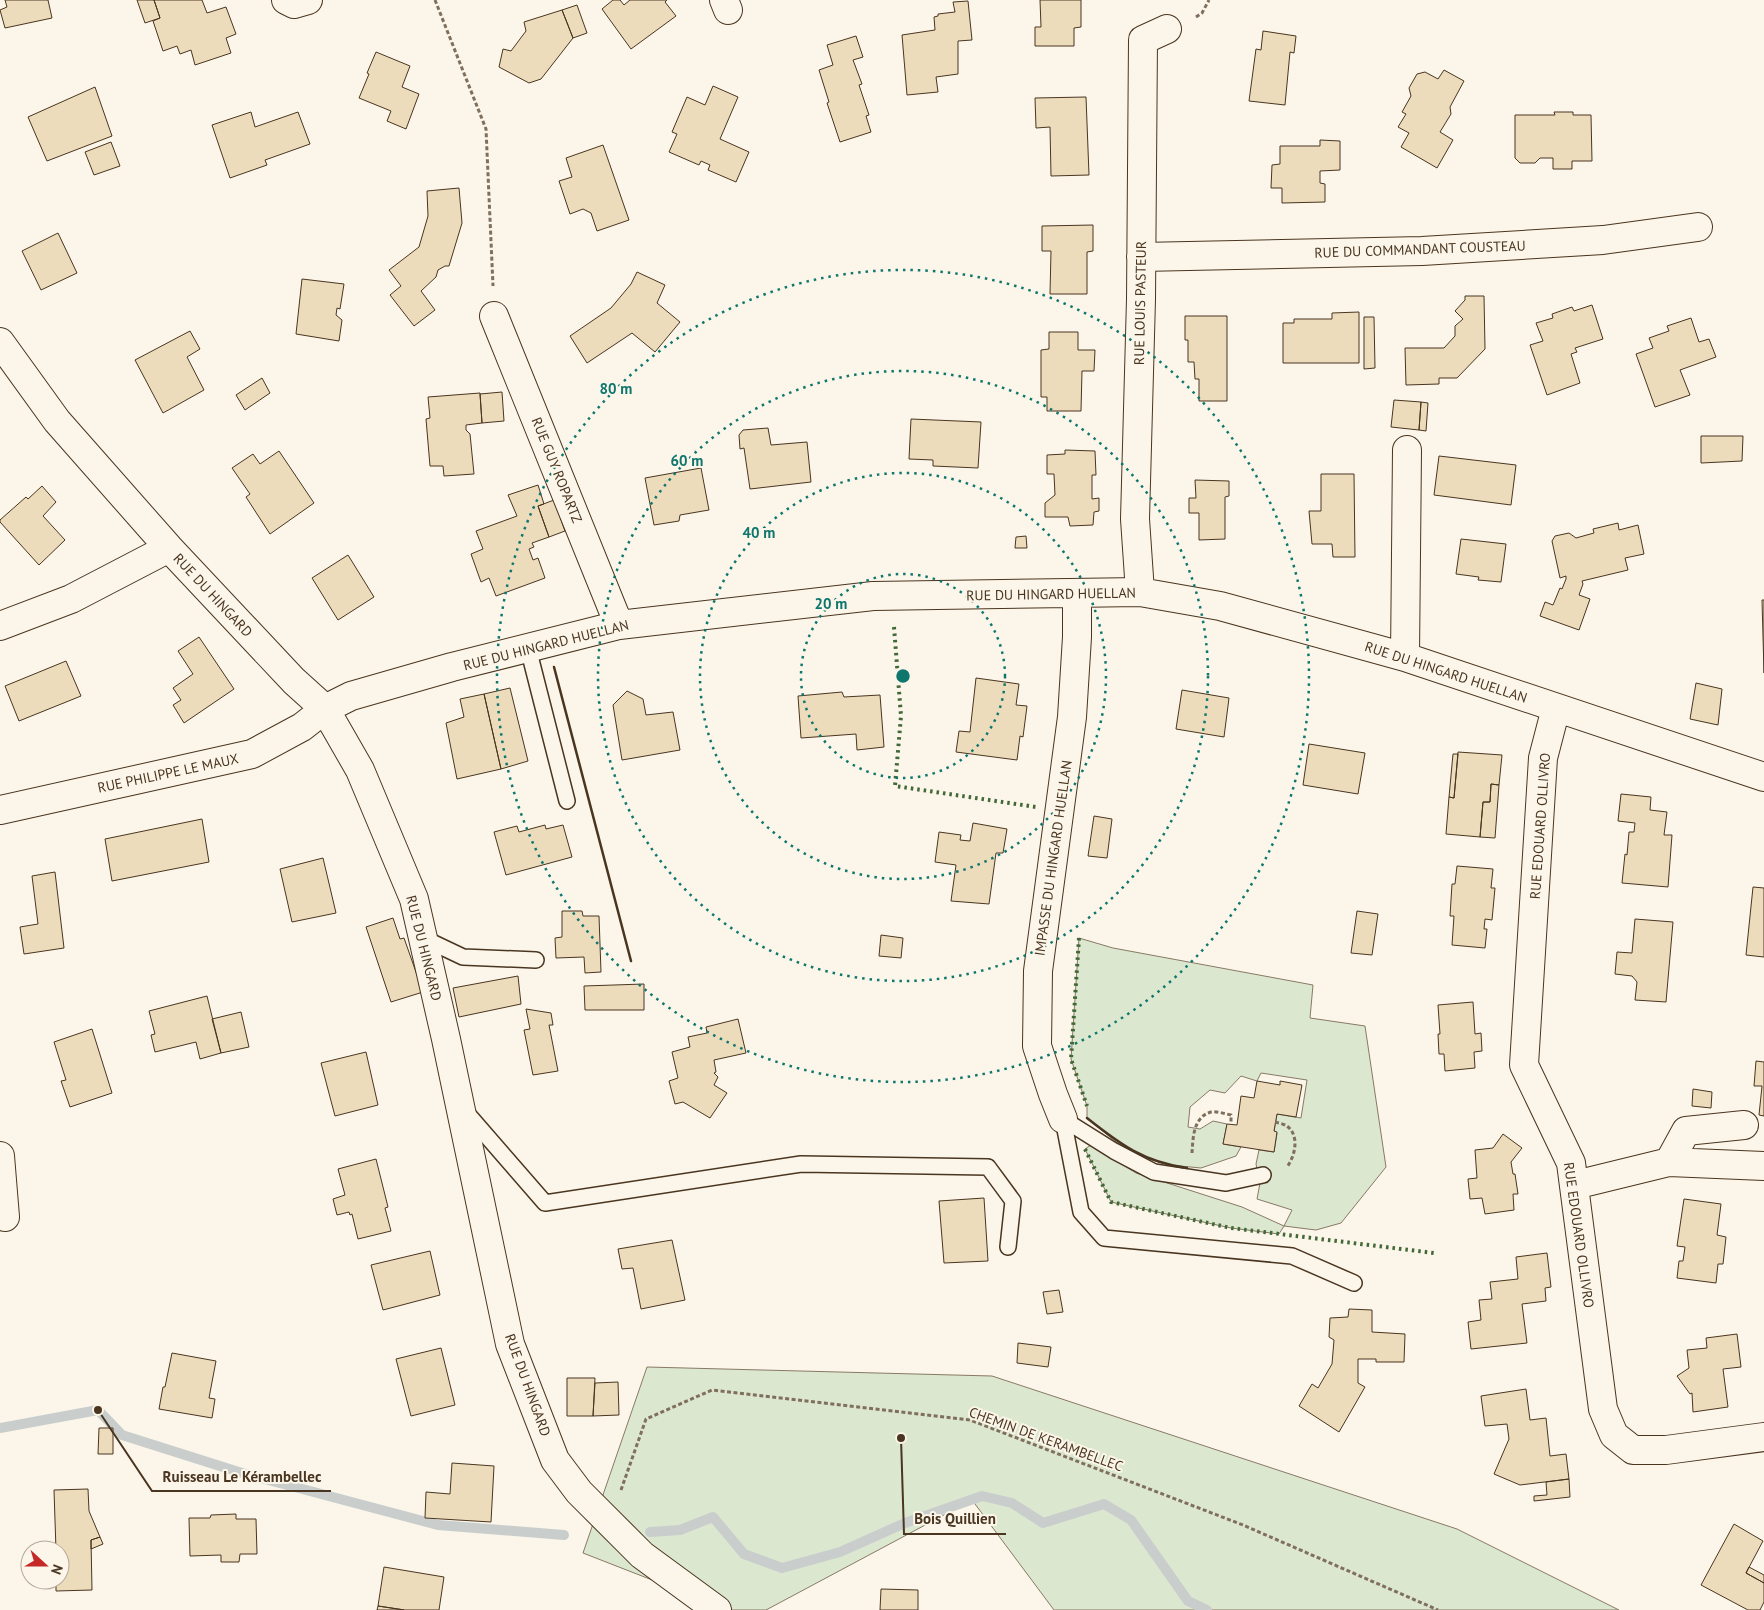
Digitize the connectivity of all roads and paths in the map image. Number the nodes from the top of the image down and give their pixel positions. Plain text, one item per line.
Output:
1 (286, 0) edge
2 (308, 0) edge
3 (434, 0) edge
4 (1167, 29) dead end
5 (1698, 227) dead end
6 (1141, 257) junction
7 (494, 316) joint
8 (0, 342) edge
9 (1407, 450) dead end
10 (169, 548) junction
11 (1140, 592) junction
12 (1077, 593) junction
13 (619, 625) junction
14 (0, 626) edge
15 (528, 648) junction
16 (1405, 657) junction
17 (1556, 708) junction
18 (325, 709) junction
19 (1764, 777) edge
20 (567, 801) dead end
21 (0, 810) edge
22 (422, 938) junction
23 (536, 960) dead end
24 (460, 1104) junction
25 (1063, 1119) junction
26 (1275, 1122) dead end
27 (1231, 1124) dead end
28 (1744, 1125) dead end
29 (1194, 1128) dead end
30 (0, 1156) edge
31 (1669, 1162) junction
32 (1288, 1166) dead end
33 (1764, 1166) edge
34 (1263, 1175) dead end
35 (1574, 1185) junction
36 (4, 1217) dead end
37 (1008, 1247) dead end
38 (1354, 1283) dead end
39 (1764, 1437) edge
40 (610, 1522) junction
41 (717, 1610) edge
42 (1438, 1610) edge

1 - 2 street
3 - 7 path
4 - 6 street, RUE LOUIS PASTEUR
5 - 6 street, RUE DU COMMANDANT COUSTEAU
6 - 11 street, RUE LOUIS PASTEUR
7 - 13 street, RUE GUY ROPARTZ
8 - 10 street, RUE DU HINGARD
9 - 16 street
10 - 14 street
10 - 18 street, RUE DU HINGARD
11 - 12 street, RUE DU HINGARD HUELLAN
11 - 16 street, RUE DU HINGARD HUELLAN
12 - 13 street, RUE DU HINGARD HUELLAN
12 - 25 street, IMPASSE DU HINGARD HUELLAN
13 - 15 street, RUE DU HINGARD HUELLAN
15 - 18 street, RUE DU HINGARD HUELLAN
15 - 20 lane
16 - 17 street, RUE DU HINGARD HUELLAN
17 - 19 street, RUE DU HINGARD HUELLAN
17 - 35 street, RUE EDOUARD OLLIVRO
18 - 21 street, RUE PHILIPPE LE MAUX
18 - 22 street, RUE DU HINGARD
22 - 23 lane
22 - 24 street, RUE DU HINGARD
24 - 37 lane
24 - 40 street, RUE DU HINGARD
25 - 34 lane
25 - 38 lane
26 - 32 path
27 - 29 path
28 - 31 street
30 - 36 street
31 - 33 street
31 - 35 street
35 - 39 street, RUE EDOUARD OLLIVRO
40 - 41 street, RUE DU HINGARD
40 - 42 path, CHEMIN DE KERAMBELLEC

